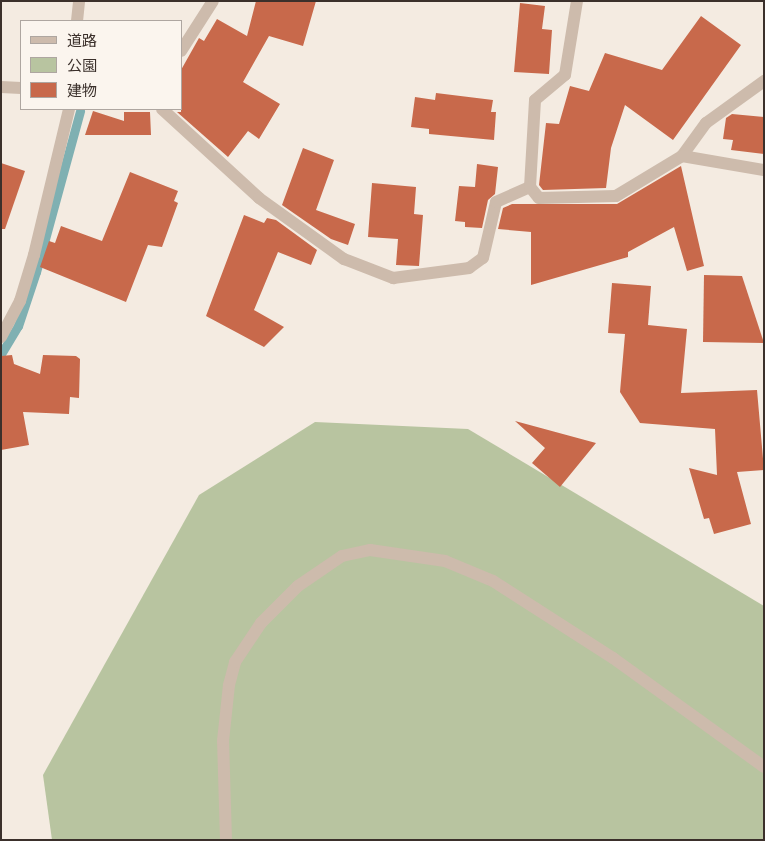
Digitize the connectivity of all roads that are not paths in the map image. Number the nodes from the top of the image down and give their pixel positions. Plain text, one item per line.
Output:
1 (79, 1) edge
2 (213, 1) edge
3 (577, 1) edge
4 (77, 20) edge
5 (182, 49) edge
6 (764, 81) edge
7 (1, 87) edge
8 (20, 88) edge
9 (69, 110) edge
10 (163, 110) edge
11 (682, 156) junction
12 (764, 170) edge
13 (530, 187) junction
14 (1, 337) edge
15 (764, 767) edge
16 (226, 840) edge

1 - 4 street
2 - 5 street
3 - 13 street
6 - 11 street
7 - 8 street
9 - 14 street
10 - 13 street
11 - 12 street
11 - 13 street
15 - 16 street

